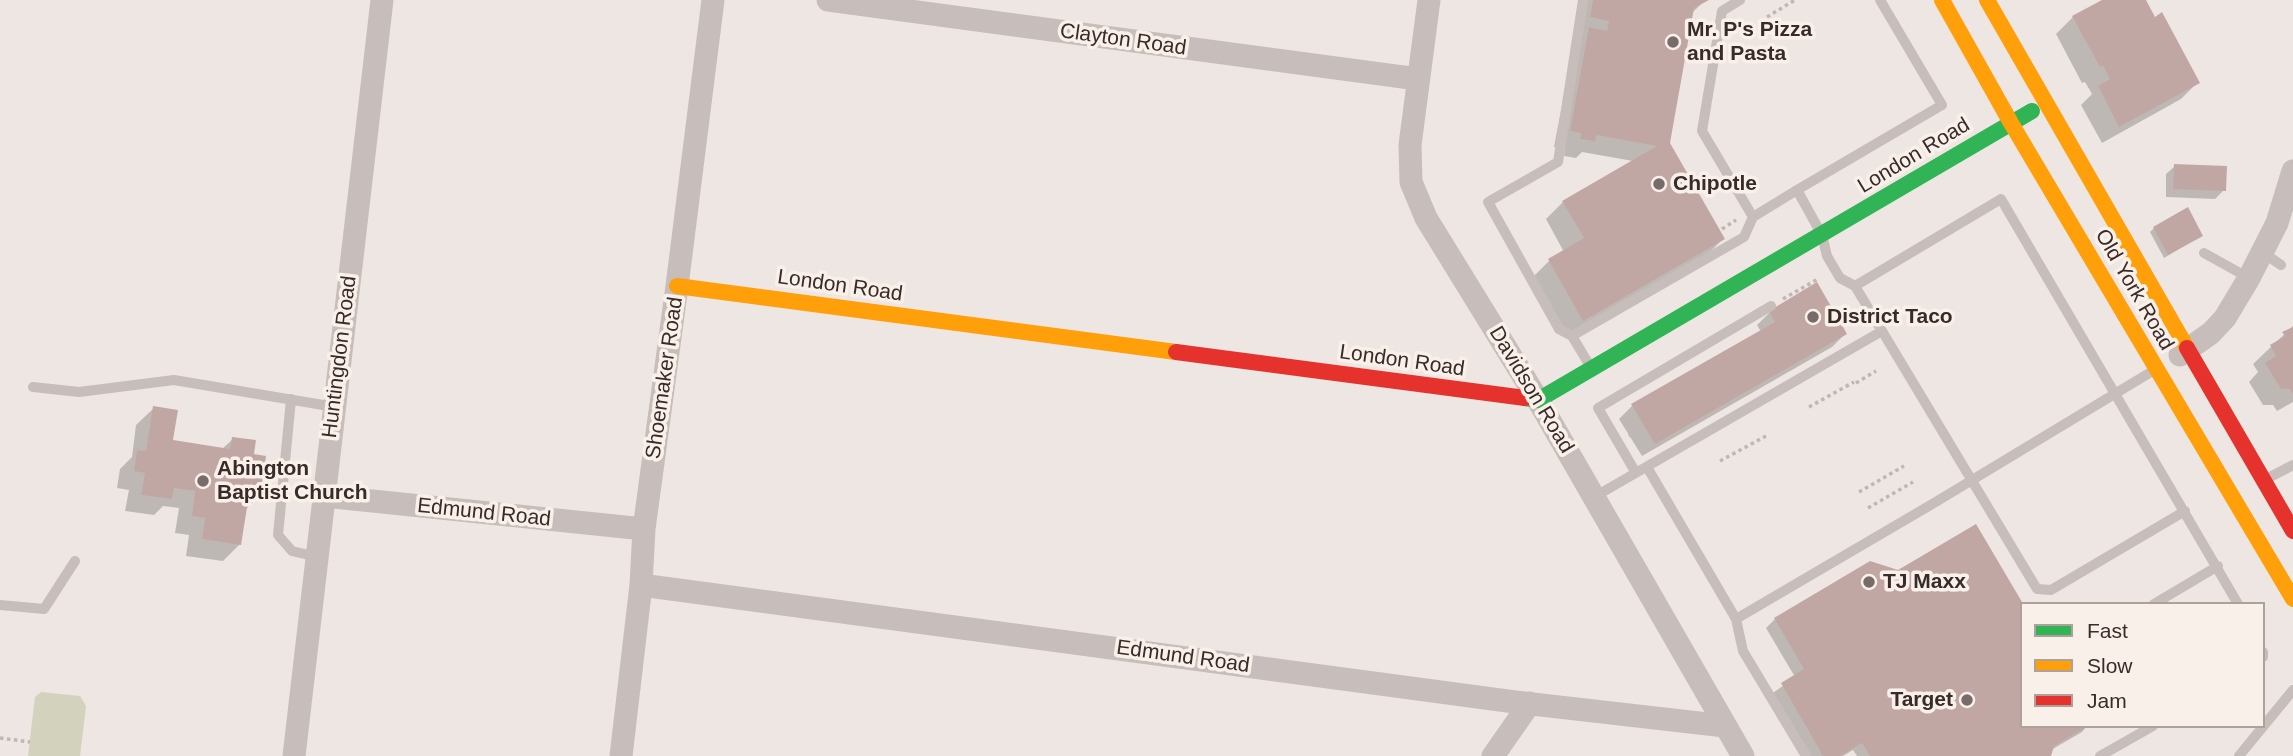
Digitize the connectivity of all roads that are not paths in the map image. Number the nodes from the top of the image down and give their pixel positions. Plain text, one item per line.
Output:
1 (382, 0) edge
2 (713, 0) edge
3 (828, 0) edge
4 (1429, 0) edge
5 (1583, 0) edge
6 (1740, 0) edge
7 (1880, 0) edge
8 (1942, 0) edge
9 (1987, 0) edge
10 (1418, 79) junction
11 (2045, 103) junction
12 (2011, 123) junction
13 (2293, 171) edge
14 (1797, 190) junction
15 (1753, 217) junction
16 (1822, 235) junction
17 (2262, 252) junction
18 (2204, 253) dead end
19 (2281, 265) dead end
20 (2249, 278) junction
21 (677, 286) junction
22 (1855, 286) junction
23 (1771, 306) road end
24 (1882, 331) junction
25 (1572, 336) junction
26 (2189, 350) junction
27 (1592, 369) junction
28 (2156, 369) junction
29 (33, 387) dead end
30 (2116, 393) junction
31 (291, 399) junction
32 (1538, 400) junction
33 (335, 407) junction
34 (2293, 465) edge
35 (1647, 467) junction
36 (1636, 473) junction
37 (1972, 480) junction
38 (2264, 480) junction
39 (324, 496) junction
40 (1594, 497) junction
41 (2185, 511) junction
42 (644, 529) junction
43 (2293, 530) edge
44 (317, 557) junction
45 (75, 561) dead end
46 (2218, 566) junction
47 (640, 585) junction
48 (2293, 599) edge
49 (2157, 602) edge
50 (2237, 602) edge
51 (0, 605) edge
52 (1736, 619) junction
53 (2293, 690) edge
54 (1530, 704) junction
55 (2265, 724) edge
56 (1725, 726) junction
57 (2262, 728) edge
58 (2139, 729) edge
59 (294, 756) edge
60 (621, 756) edge
61 (1493, 756) edge
62 (1743, 756) edge
63 (1806, 756) edge
64 (2100, 756) edge
65 (2239, 756) edge

1 - 33 street, Huntingdon Road
2 - 21 street, Shoemaker Road
3 - 10 street, Clayton Road
4 - 10 street, Davidson Road
5 - 25 lane
6 - 15 lane
7 - 14 lane
8 - 12 main road, Old York Road
9 - 11 main road, Old York Road
10 - 32 street, Davidson Road
11 - 12 main road, London Road
11 - 26 main road, Old York Road
12 - 16 main road, London Road
12 - 28 main road, Old York Road
13 - 17 street
14 - 15 lane
14 - 16 lane
15 - 25 lane
16 - 22 lane
16 - 27 main road, London Road
17 - 19 lane
17 - 20 street
18 - 20 lane
20 - 26 street
21 - 32 main road, London Road
21 - 42 street, Shoemaker Road
22 - 24 lane
22 - 30 lane
23 - 36 lane
24 - 35 lane
24 - 37 lane
25 - 27 lane
26 - 28 street
26 - 38 main road, Old York Road
27 - 32 main road, London Road
28 - 30 lane
28 - 48 main road, Old York Road
29 - 31 lane
30 - 37 lane
30 - 41 lane
31 - 33 lane
31 - 44 lane
32 - 40 street, Davidson Road
33 - 39 street, Huntingdon Road
34 - 38 lane
35 - 36 lane
35 - 52 lane
36 - 40 lane
37 - 41 lane
37 - 52 lane
38 - 43 main road, Old York Road
39 - 42 street, Edmund Road
39 - 44 street, Huntingdon Road
40 - 56 street, Davidson Road
41 - 46 lane
42 - 47 street, Shoemaker Road
44 - 59 street, Huntingdon Road
45 - 51 lane
46 - 49 lane
46 - 50 lane
47 - 54 street, Edmund Road
47 - 60 street, Shoemaker Road
52 - 63 lane
53 - 55 lane
54 - 56 street, Edmund Road
54 - 61 street
56 - 62 street, Davidson Road
57 - 65 lane
58 - 64 lane

